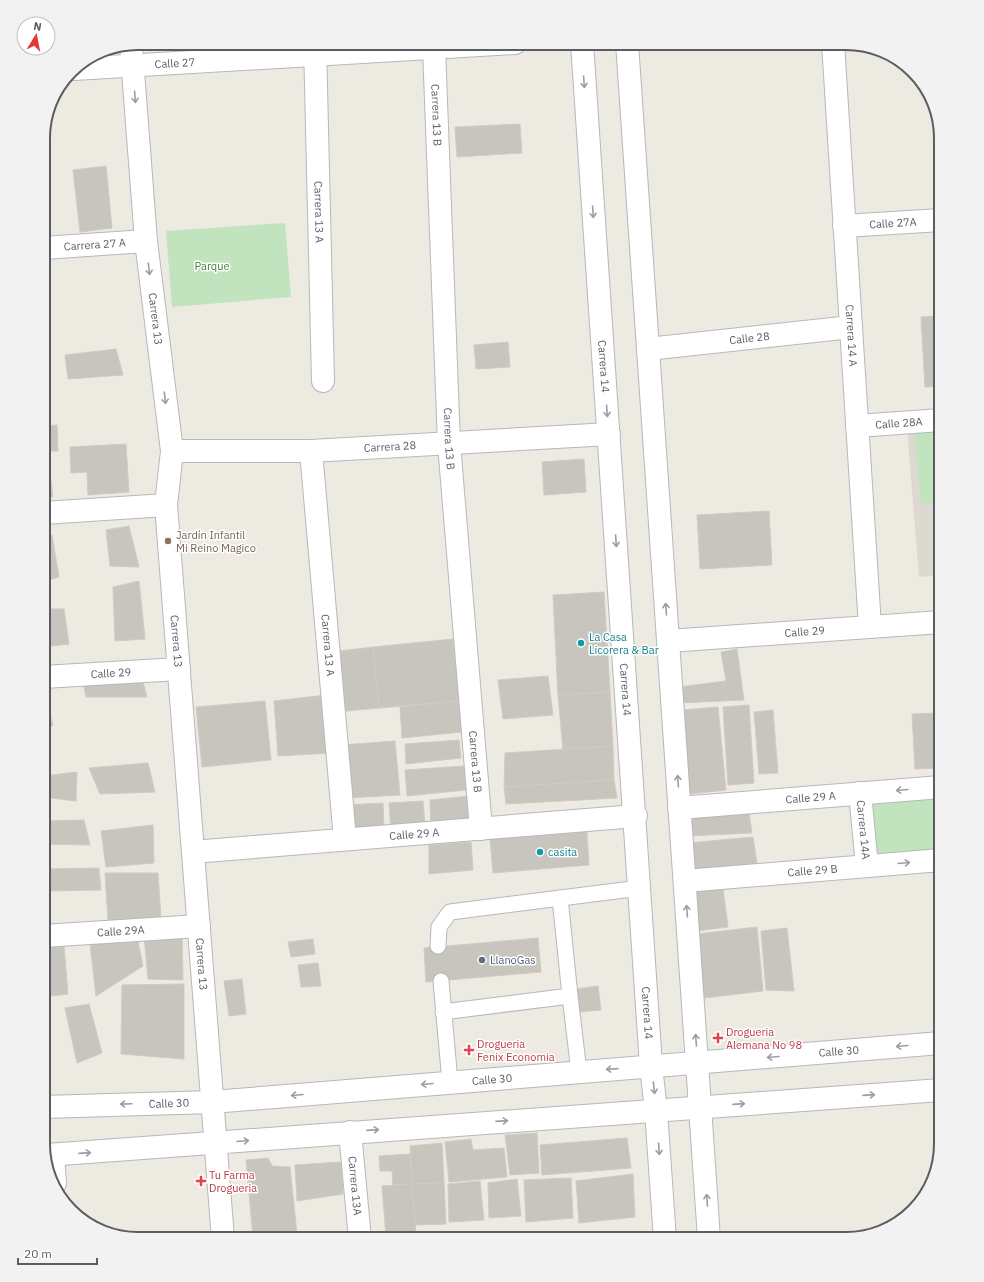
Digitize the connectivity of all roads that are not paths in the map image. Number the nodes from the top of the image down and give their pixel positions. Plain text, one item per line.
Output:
1 (284, 50) edge
2 (315, 50) edge
3 (434, 50) edge
4 (582, 50) edge
5 (627, 50) edge
6 (833, 50) edge
7 (131, 55) edge
8 (88, 65) edge
9 (934, 220) edge
10 (844, 226) junction
11 (146, 241) junction
12 (50, 248) edge
13 (851, 327) junction
14 (648, 349) junction
15 (323, 381) dead end
16 (934, 420) edge
17 (857, 426) junction
18 (609, 434) junction
19 (449, 444) junction
20 (172, 451) junction
21 (311, 451) junction
22 (166, 505) junction
23 (50, 513) edge
24 (934, 622) edge
25 (870, 627) junction
26 (668, 641) junction
27 (179, 670) junction
28 (50, 677) edge
29 (934, 788) edge
30 (860, 793) junction
31 (679, 808) junction
32 (636, 816) junction
33 (482, 829) junction
34 (345, 839) junction
35 (193, 852) junction
36 (934, 861) edge
37 (867, 866) junction
38 (685, 881) junction
39 (640, 888) junction
40 (560, 898) junction
41 (199, 926) junction
42 (50, 936) edge
43 (438, 946) dead end
44 (441, 981) dead end
45 (570, 996) junction
46 (443, 1012) junction
47 (934, 1044) edge
48 (698, 1063) junction
49 (651, 1066) junction
50 (579, 1072) junction
51 (450, 1082) junction
52 (934, 1090) edge
53 (212, 1102) junction
54 (50, 1107) edge
55 (700, 1107) junction
56 (656, 1110) junction
57 (350, 1132) junction
58 (215, 1143) junction
59 (50, 1155) edge
60 (222, 1232) edge
61 (359, 1232) edge
62 (665, 1232) edge
63 (709, 1232) edge

1 - 7 street, Calle 27
2 - 15 street, Carrera 13 A
3 - 19 street, Carrera 13 B
4 -> 18 street, Carrera 14
5 - 14 street
6 - 10 street, Carrera 14 A
7 - 8 street, Calle 27
7 -> 11 street, Carrera 13
9 - 10 street, Calle 27A
10 - 13 street, Carrera 14 A
11 - 12 street, Carrera 27 A
11 -> 20 street, Carrera 13
13 - 14 street, Calle 28
13 - 17 street, Carrera 14 A
26 -> 14 street
16 - 17 street, Calle 28A
17 - 25 street, Carrera 14 A
18 - 19 street, Carrera 28
18 -> 32 street, Carrera 14
19 - 21 street, Carrera 28
19 - 33 street, Carrera 13 B
20 - 21 street, Carrera 28
20 - 22 street, Carrera 13
21 - 34 street, Carrera 13 A
22 - 23 street
22 - 27 street, Carrera 13
24 - 25 street, Calle 29
25 - 26 street, Calle 29
31 -> 26 street
27 - 28 street, Calle 29
27 - 35 street, Carrera 13
29 -> 30 street, Calle 29 A
30 - 31 street, Calle 29 A
30 - 37 street, Carrera 14A
31 - 38 street
32 - 33 street, Calle 29 A
32 - 39 street, Carrera 14
33 - 34 street, Calle 29 A
34 - 35 street, Calle 29 A
35 - 41 street, Carrera 13
37 -> 36 street, Calle 29 B
37 - 38 street, Calle 29 B
48 -> 38 street
39 - 40 lane
39 - 49 street, Carrera 14
40 - 43 lane
40 - 45 lane
41 - 42 street, Calle 29A
41 - 53 street, Carrera 13
44 - 46 lane
45 - 46 lane
45 - 50 lane
46 - 51 lane
47 -> 48 street, Calle 30
48 - 49 street, Calle 30
48 - 55 street
49 -> 50 street, Calle 30
49 -> 56 street, Carrera 14
50 - 51 street, Calle 30
51 -> 53 street, Calle 30
55 -> 52 street
53 -> 54 street, Calle 30
53 - 58 street, Carrera 13
55 - 56 street
63 -> 55 street
57 -> 56 street
56 -> 62 street, Carrera 14
58 -> 57 street
57 - 61 street, Carrera 13A
59 -> 58 street
58 - 60 street, Carrera 13

